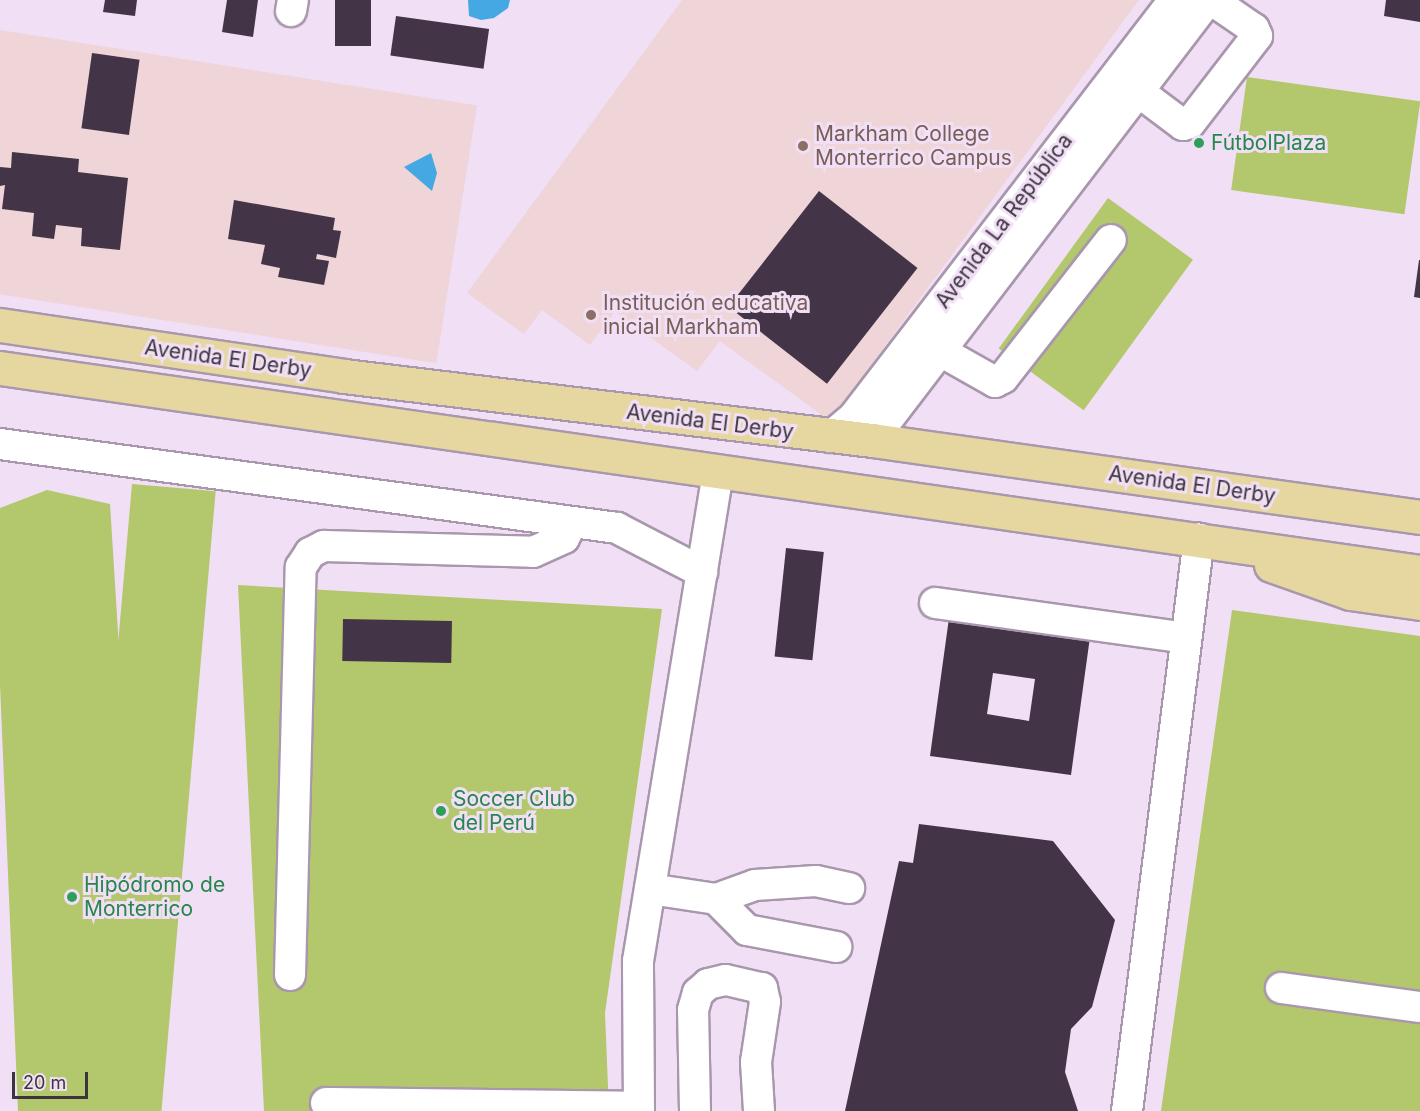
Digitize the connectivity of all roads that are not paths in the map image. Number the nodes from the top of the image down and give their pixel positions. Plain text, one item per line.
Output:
1 (1173, 0) edge
2 (1208, 0) edge
3 (1212, 0) edge
4 (1139, 92) junction
5 (1111, 240) dead end
6 (0, 325) edge
7 (942, 352) junction
8 (187, 353) junction
9 (0, 368) edge
10 (180, 391) junction
11 (830, 438) junction
12 (872, 440) junction
13 (0, 444) edge
14 (718, 473) junction
15 (1420, 516) edge
16 (572, 523) junction
17 (1199, 539) junction
18 (702, 572) junction
19 (1420, 572) edge
20 (935, 603) dead end
21 (1420, 603) edge
22 (1186, 638) junction
23 (849, 888) dead end
24 (650, 890) junction
25 (716, 899) junction
26 (836, 947) dead end
27 (290, 975) dead end
28 (1281, 988) dead end
29 (1420, 1007) edge
30 (326, 1104) dead end
31 (639, 1109) edge
32 (695, 1111) edge
33 (759, 1111) edge
34 (1127, 1111) edge

1 - 11 street, Avenida La República
2 - 4 street, Avenida La República
3 - 4 street
4 - 7 street, Avenida La República
5 - 7 street
6 - 8 main road, Avenida El Derby
7 - 12 street, Avenida La República
8 - 10 main road
8 - 11 main road, Avenida El Derby
9 - 10 main road, Avenida El Derby
10 - 14 main road, Avenida El Derby
11 - 12 main road, Avenida El Derby
12 - 15 main road, Avenida El Derby
13 - 16 street
14 - 17 main road, Avenida El Derby
14 - 18 street
16 - 18 street
16 - 27 street
17 - 19 main road
17 - 21 main road
17 - 22 street
18 - 24 street
20 - 22 street
22 - 34 street
23 - 25 street
24 - 25 street
24 - 31 street
25 - 26 street
28 - 29 street
30 - 31 street
32 - 33 street

